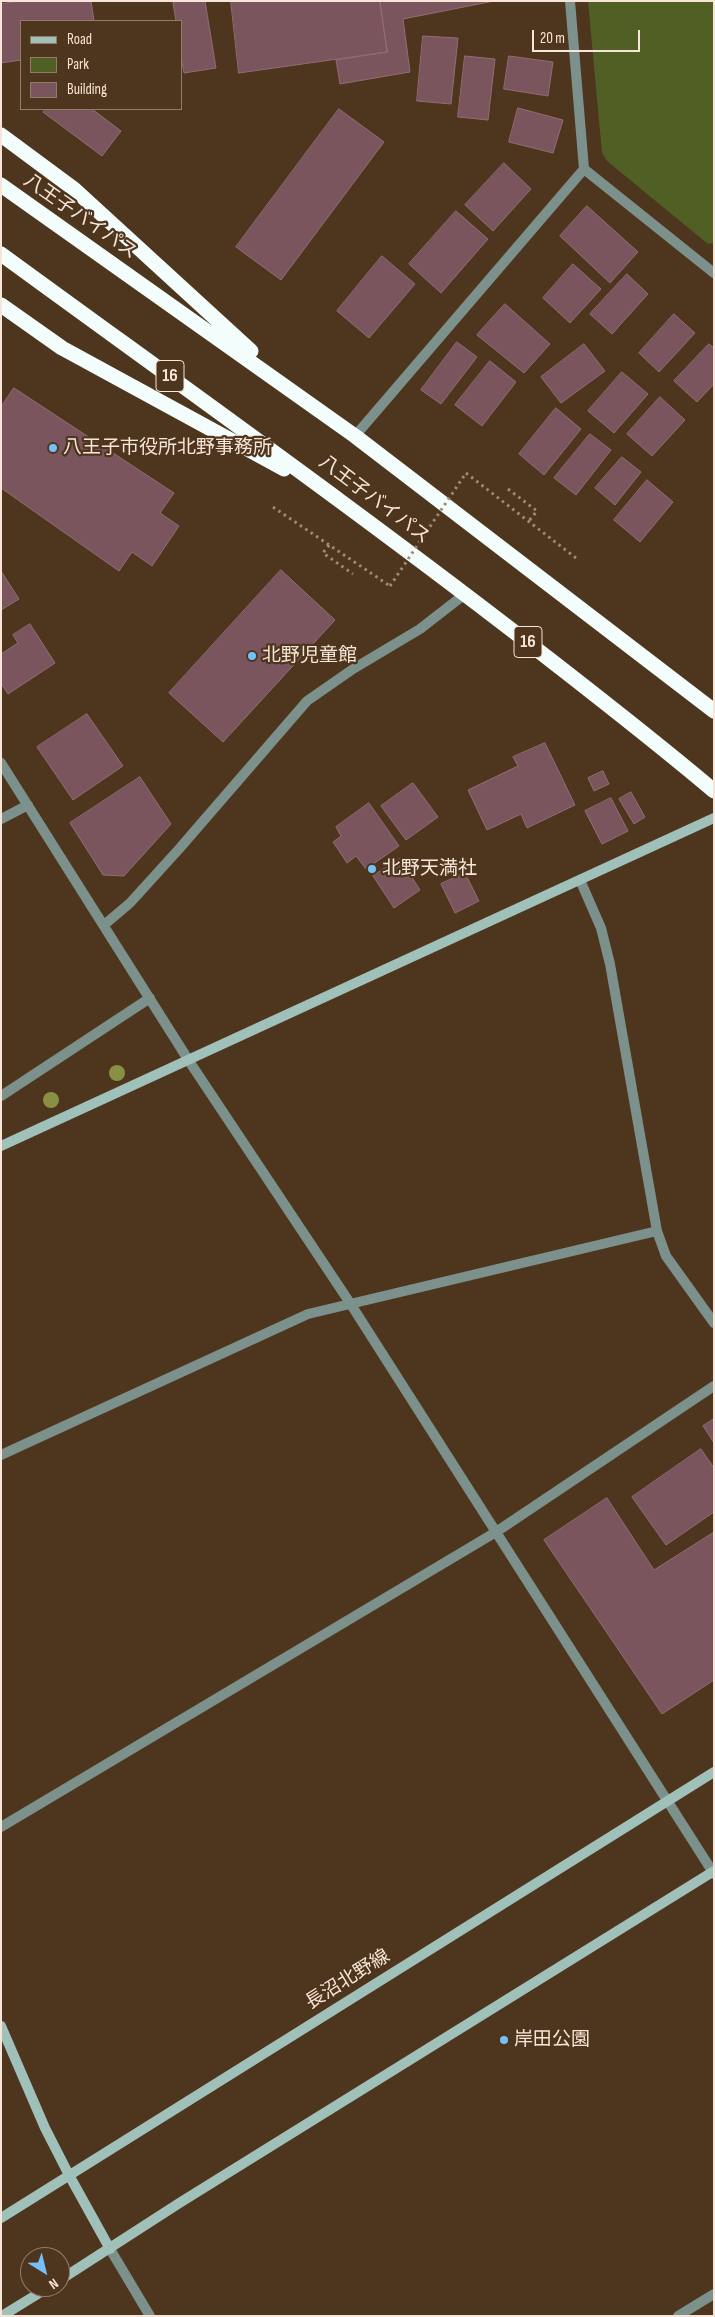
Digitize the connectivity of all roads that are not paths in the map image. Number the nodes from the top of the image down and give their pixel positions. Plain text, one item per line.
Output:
1 (570, 1) edge
2 (1, 135) edge
3 (584, 169) junction
4 (1, 185) edge
5 (1, 254) edge
6 (714, 273) edge
7 (1, 305) edge
8 (294, 392) junction
9 (355, 436) junction
10 (338, 498) junction
11 (466, 594) junction
12 (714, 711) edge
13 (1, 763) edge
14 (714, 791) edge
15 (28, 805) junction
16 (714, 818) edge
17 (1, 819) edge
18 (580, 880) junction
19 (104, 924) junction
20 (150, 998) junction
21 (188, 1061) junction
22 (1, 1096) edge
23 (1, 1146) edge
24 (657, 1231) junction
25 (350, 1303) junction
26 (714, 1323) edge
27 (714, 1386) edge
28 (1, 1455) edge
29 (496, 1532) junction
30 (714, 1772) edge
31 (667, 1801) junction
32 (1, 1828) edge
33 (713, 1872) edge
34 (1, 2026) edge
35 (69, 2176) junction
36 (1, 2218) edge
37 (110, 2249) junction
38 (70, 2274) edge
39 (714, 2294) edge
40 (33, 2297) edge
41 (2, 2316) edge
42 (150, 2316) edge
43 (678, 2316) edge

1 - 3 street
2 - 8 highway
3 - 6 street
3 - 9 street
4 - 8 highway, 八王子バイパス
5 - 10 highway, 八王子バイパス / 16
7 - 10 highway, 16
8 - 9 highway, 八王子バイパス
9 - 12 highway, 八王子バイパス
10 - 11 highway, 八王子バイパス / 16
11 - 14 highway, 八王子バイパス / 16
11 - 19 street
13 - 15 street
15 - 17 street
15 - 19 street
16 - 18 main road
18 - 21 main road
18 - 24 street
19 - 20 street
20 - 21 street
20 - 22 street
21 - 23 main road
21 - 25 street
24 - 25 street
24 - 26 street
25 - 28 street
25 - 29 street
27 - 29 street
29 - 31 street
29 - 32 street
30 - 31 main road, 長沼北野線
31 - 33 street
31 - 35 main road, 長沼北野線
33 - 37 main road
34 - 35 main road
35 - 36 main road, 長沼北野線
35 - 37 main road
37 - 38 main road
37 - 42 street
39 - 43 street
40 - 41 main road

